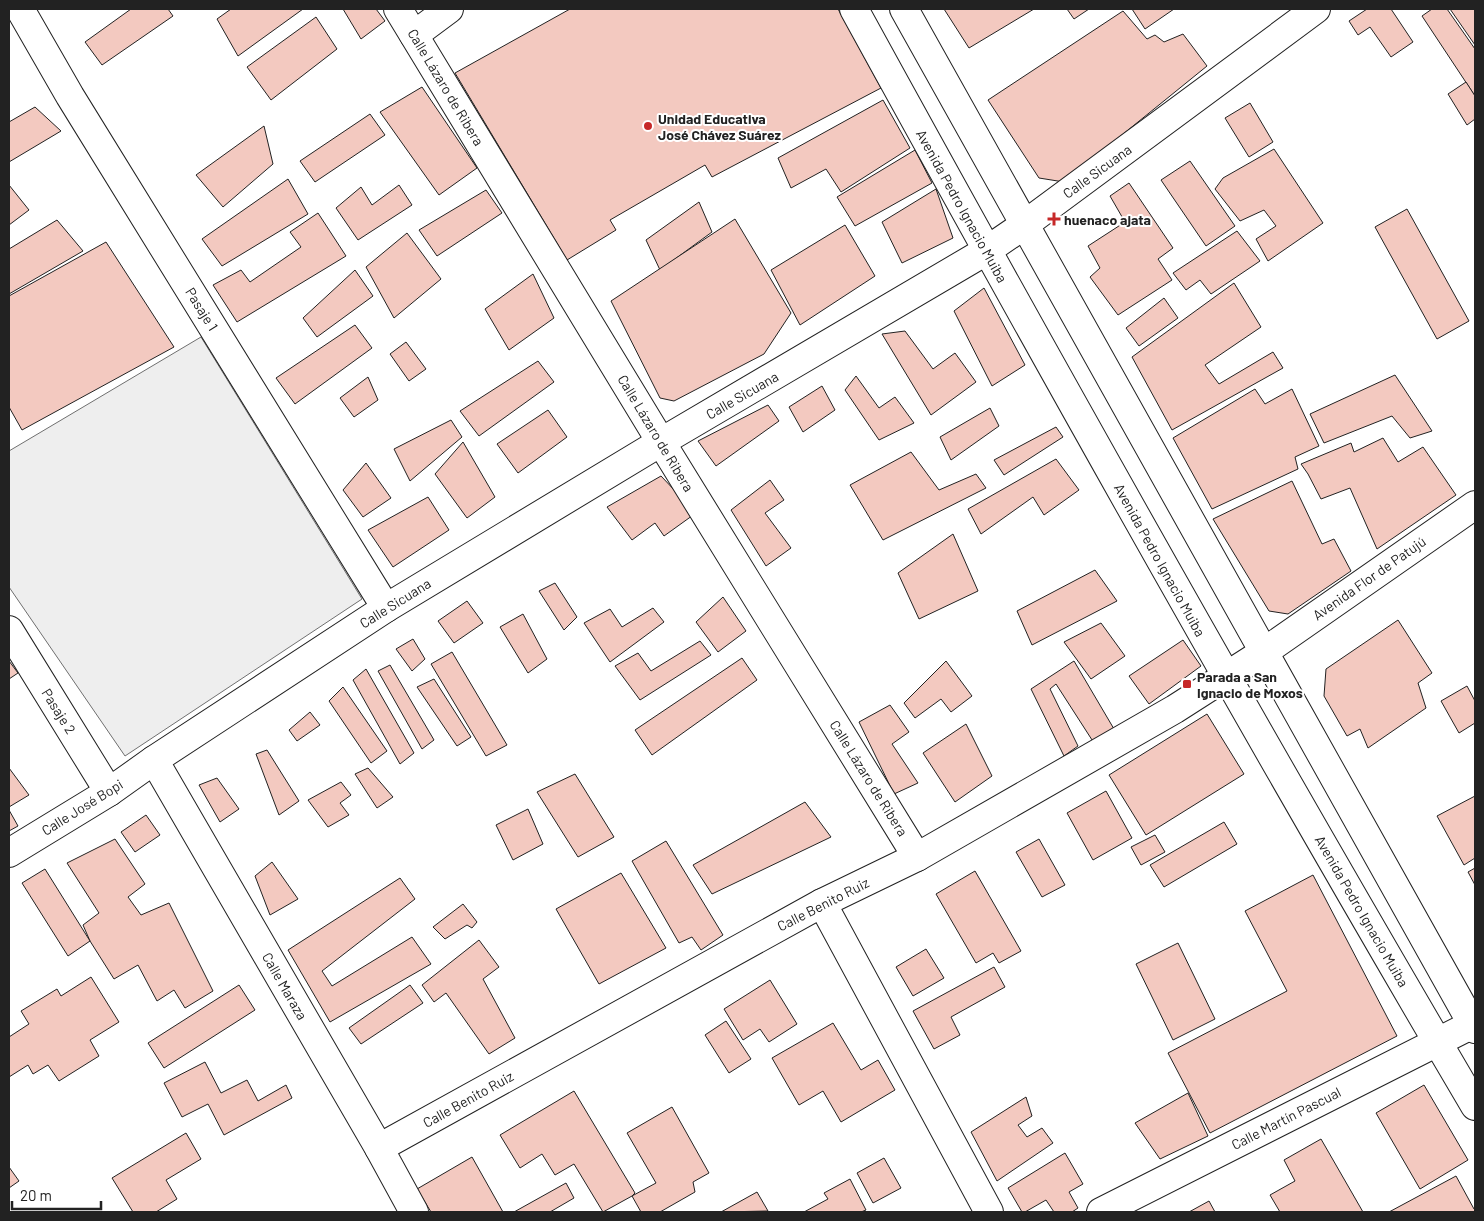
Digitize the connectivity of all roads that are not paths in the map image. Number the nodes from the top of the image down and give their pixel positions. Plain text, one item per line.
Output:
1 (20, 9) edge
2 (398, 9) edge
3 (449, 9) edge
4 (854, 9) edge
5 (904, 9) edge
6 (1316, 9) edge
7 (414, 35) junction
8 (1024, 225) junction
9 (986, 251) junction
10 (661, 442) junction
11 (1475, 505) edge
12 (386, 608) junction
13 (9, 630) edge
14 (1264, 652) junction
15 (1226, 676) junction
16 (154, 760) junction
17 (109, 792) junction
18 (9, 853) edge
19 (917, 857) junction
20 (822, 903) junction
21 (1474, 1025) edge
22 (1437, 1041) junction
23 (1475, 1106) edge
24 (379, 1148) junction
25 (414, 1212) edge
26 (989, 1212) edge
27 (1101, 1212) edge

1 - 12 street, Pasaje 1
2 - 7 street, Calle Lázaro de Ribera
3 - 7 street
4 - 9 street, Avenida Pedro Ignacio Muiba
5 - 8 street
6 - 8 street, Calle Sicuana
7 - 10 street, Calle Lázaro de Ribera
8 - 9 street, Calle Sicuana
8 - 14 street
9 - 10 street, Calle Sicuana
9 - 15 street, Avenida Pedro Ignacio Muiba
10 - 12 street, Calle Sicuana
10 - 19 street, Calle Lázaro de Ribera
11 - 14 street, Avenida Flor de Patujú
12 - 16 street, Calle Sicuana
13 - 17 street, Pasaje 2
14 - 15 street, Calle Benito Ruiz
14 - 21 street
15 - 19 street, Calle Benito Ruiz
15 - 22 street, Avenida Pedro Ignacio Muiba
16 - 17 street, Calle José Bopi
16 - 24 street, Calle Maraza
17 - 18 street, Calle José Bopi
19 - 20 street, Calle Benito Ruiz
20 - 24 street, Calle Benito Ruiz
20 - 26 street
21 - 22 street, Calle Martín Pascual
22 - 23 street, Avenida Pedro Ignacio Muiba
22 - 27 street, Calle Martín Pascual
24 - 25 street, Calle Maraza

